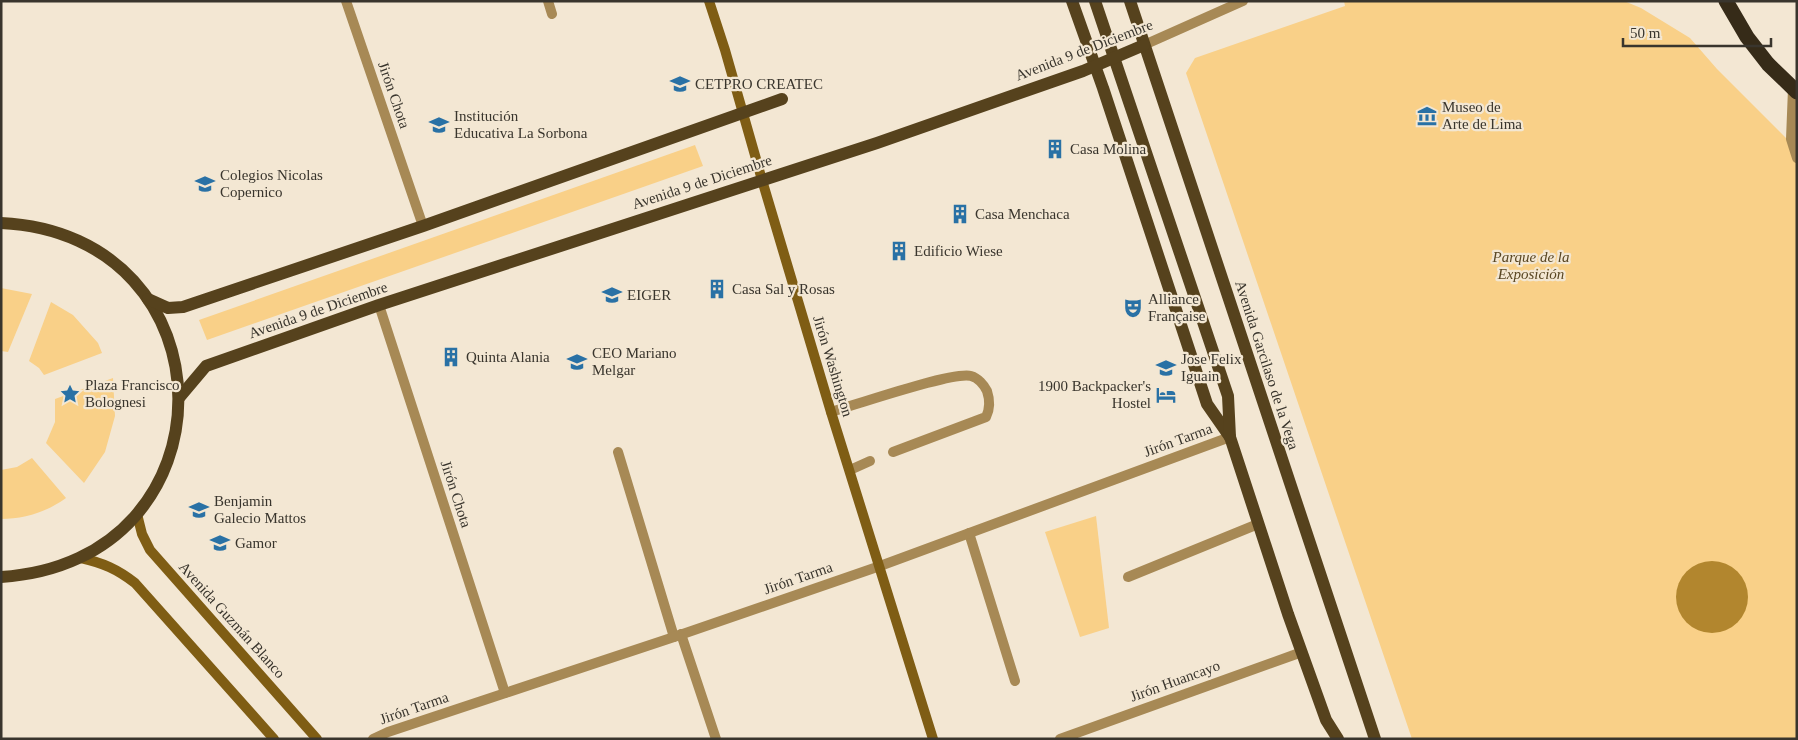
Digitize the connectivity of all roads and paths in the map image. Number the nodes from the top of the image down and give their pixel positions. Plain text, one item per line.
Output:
1 (346, 1) edge
2 (548, 1) edge
3 (709, 1) edge
4 (1072, 1) edge
5 (1095, 1) edge
6 (1130, 1) edge
7 (1243, 1) edge
8 (1726, 1) edge
9 (552, 14) dead end
10 (1144, 45) junction
11 (1115, 58) junction
12 (1095, 65) junction
13 (1795, 91) edge
14 (782, 99) dead end
15 (744, 113) junction
16 (1797, 158) edge
17 (762, 180) junction
18 (1, 223) edge
19 (423, 226) junction
20 (148, 299) junction
21 (379, 305) junction
22 (179, 398) junction
23 (831, 412) junction
24 (1230, 437) junction
25 (618, 452) dead end
26 (894, 452) dead end
27 (870, 461) dead end
28 (850, 470) junction
29 (137, 514) junction
30 (1258, 524) junction
31 (970, 533) junction
32 (81, 558) junction
33 (880, 566) junction
34 (1, 577) edge
35 (1128, 577) dead end
36 (678, 636) junction
37 (1302, 652) junction
38 (1015, 681) dead end
39 (505, 693) junction
40 (1326, 720) junction
41 (274, 739) edge
42 (317, 739) edge
43 (373, 739) edge
44 (716, 739) edge
45 (933, 739) edge
46 (1060, 739) edge
47 (1328, 739) edge
48 (1338, 739) edge
49 (1375, 739) edge

1 - 19 street, Jirón Chota
2 - 9 street
3 - 15 street, Jirón Washington
4 - 12 main road
5 - 11 main road
6 - 10 main road, Avenida Garcilaso de la Vega
7 - 10 street, Avenida 9 de Diciembre
8 - 13 highway
10 - 11 main road, Avenida 9 de Diciembre
10 - 49 main road, Avenida Garcilaso de la Vega
11 - 12 main road, Avenida 9 de Diciembre
11 - 24 main road
12 - 17 main road, Avenida 9 de Diciembre
12 - 24 main road
13 - 16 street
14 - 15 main road
15 - 17 street, Jirón Washington
15 - 19 main road
17 - 21 main road, Avenida 9 de Diciembre
17 - 23 street, Jirón Washington
18 - 20 main road
19 - 20 main road
20 - 22 main road
21 - 22 main road, Avenida 9 de Diciembre
21 - 39 street, Jirón Chota
22 - 29 main road
23 - 26 street
23 - 28 street, Jirón Washington
24 - 30 main road
24 - 31 street, Jirón Tarma
25 - 36 street
27 - 28 street
28 - 33 street, Jirón Washington
29 - 32 main road
29 - 42 street, Avenida Guzmán Blanco
30 - 35 street
30 - 37 main road
31 - 33 street, Jirón Tarma
31 - 38 street
32 - 34 main road
32 - 41 street
33 - 36 street, Jirón Tarma
33 - 45 street, Jirón Washington
36 - 39 street, Jirón Tarma
36 - 44 street
37 - 40 main road
37 - 46 street, Jirón Huancayo
39 - 43 street, Jirón Tarma
40 - 47 street
40 - 48 main road

